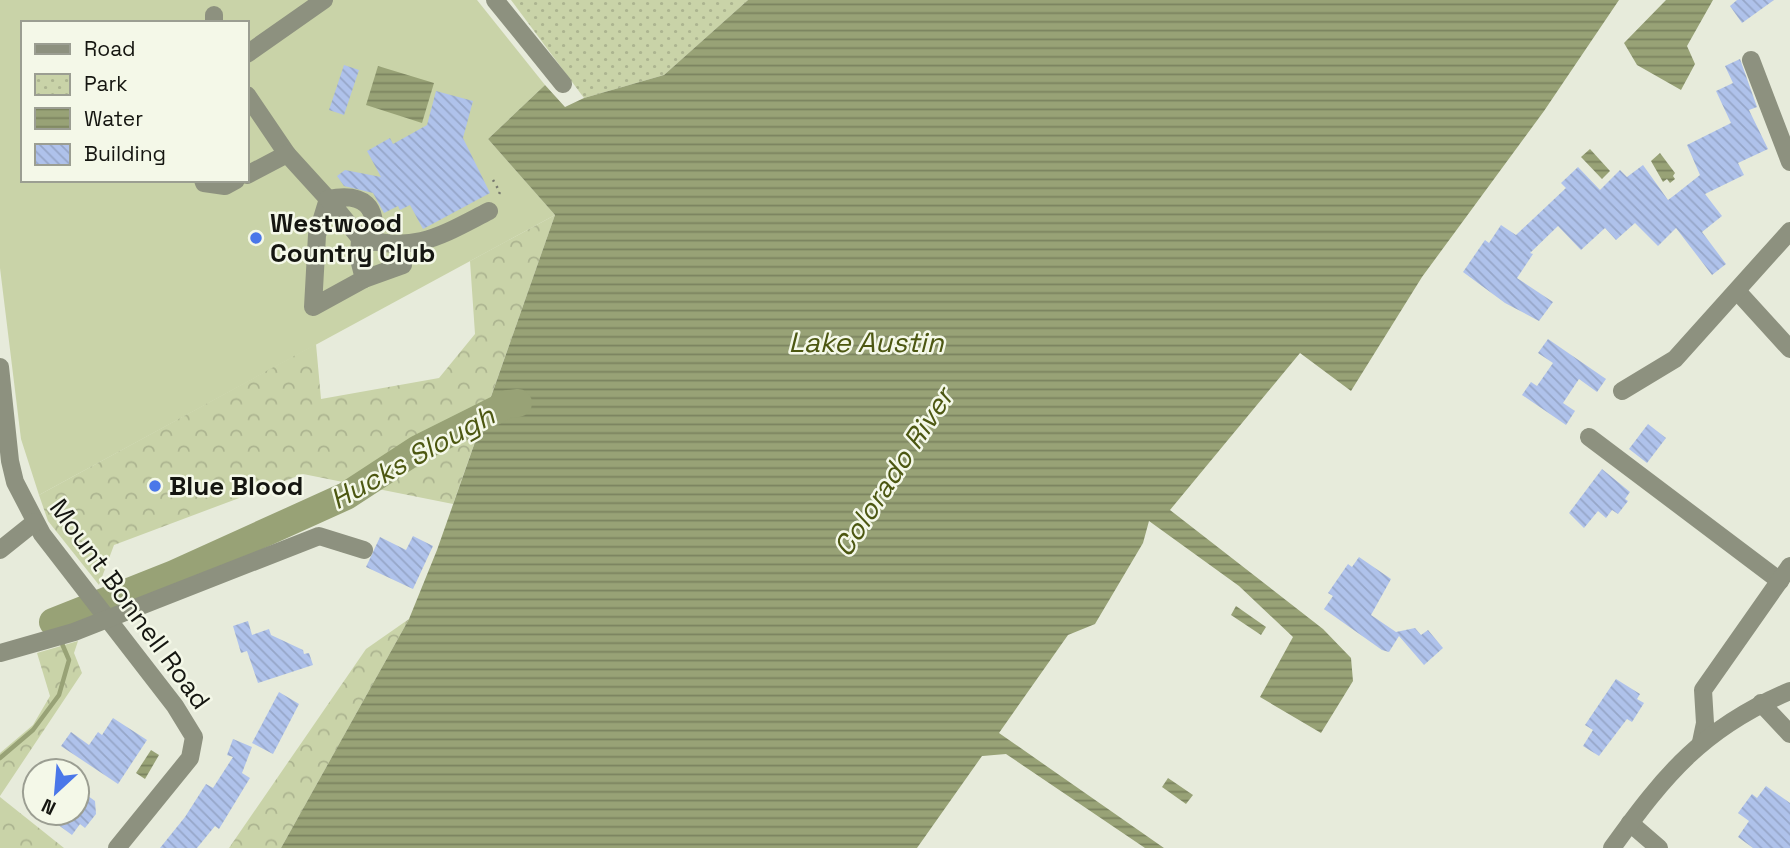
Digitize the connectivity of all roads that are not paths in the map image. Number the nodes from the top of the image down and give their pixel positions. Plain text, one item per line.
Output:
1 (324, 0) edge
2 (495, 0) edge
3 (248, 53) edge
4 (1751, 60) dead end
5 (563, 84) dead end
6 (248, 96) edge
7 (287, 154) junction
8 (1790, 162) edge
9 (248, 174) edge
10 (210, 182) edge
11 (232, 182) edge
12 (328, 199) junction
13 (492, 206) road end
14 (1790, 231) edge
15 (366, 240) junction
16 (403, 265) dead end
17 (364, 279) junction
18 (1738, 292) junction
19 (1790, 349) edge
20 (0, 367) edge
21 (1622, 391) dead end
22 (1589, 437) dead end
23 (36, 522) junction
24 (0, 550) edge
25 (364, 550) dead end
26 (1785, 573) edge
27 (0, 653) edge
28 (1790, 691) edge
29 (1761, 703) junction
30 (1790, 734) edge
31 (1701, 742) junction
32 (1630, 823) junction
33 (117, 848) edge
34 (1612, 848) edge
35 (1659, 848) edge

1 - 3 street
2 - 5 street
4 - 8 street
6 - 7 street
7 - 9 street
7 - 12 street
10 - 11 street
12 - 15 street
12 - 15 street
12 - 17 street
13 - 15 street
14 - 18 street
15 - 17 street
16 - 17 street
18 - 19 street
18 - 21 street
20 - 23 street, Mount Bonnell Road
22 - 26 street
23 - 24 street
23 - 33 street, Mount Bonnell Road
25 - 27 street
26 - 31 street
28 - 29 street
29 - 30 street
29 - 31 street
31 - 32 street
32 - 34 street
32 - 35 street

